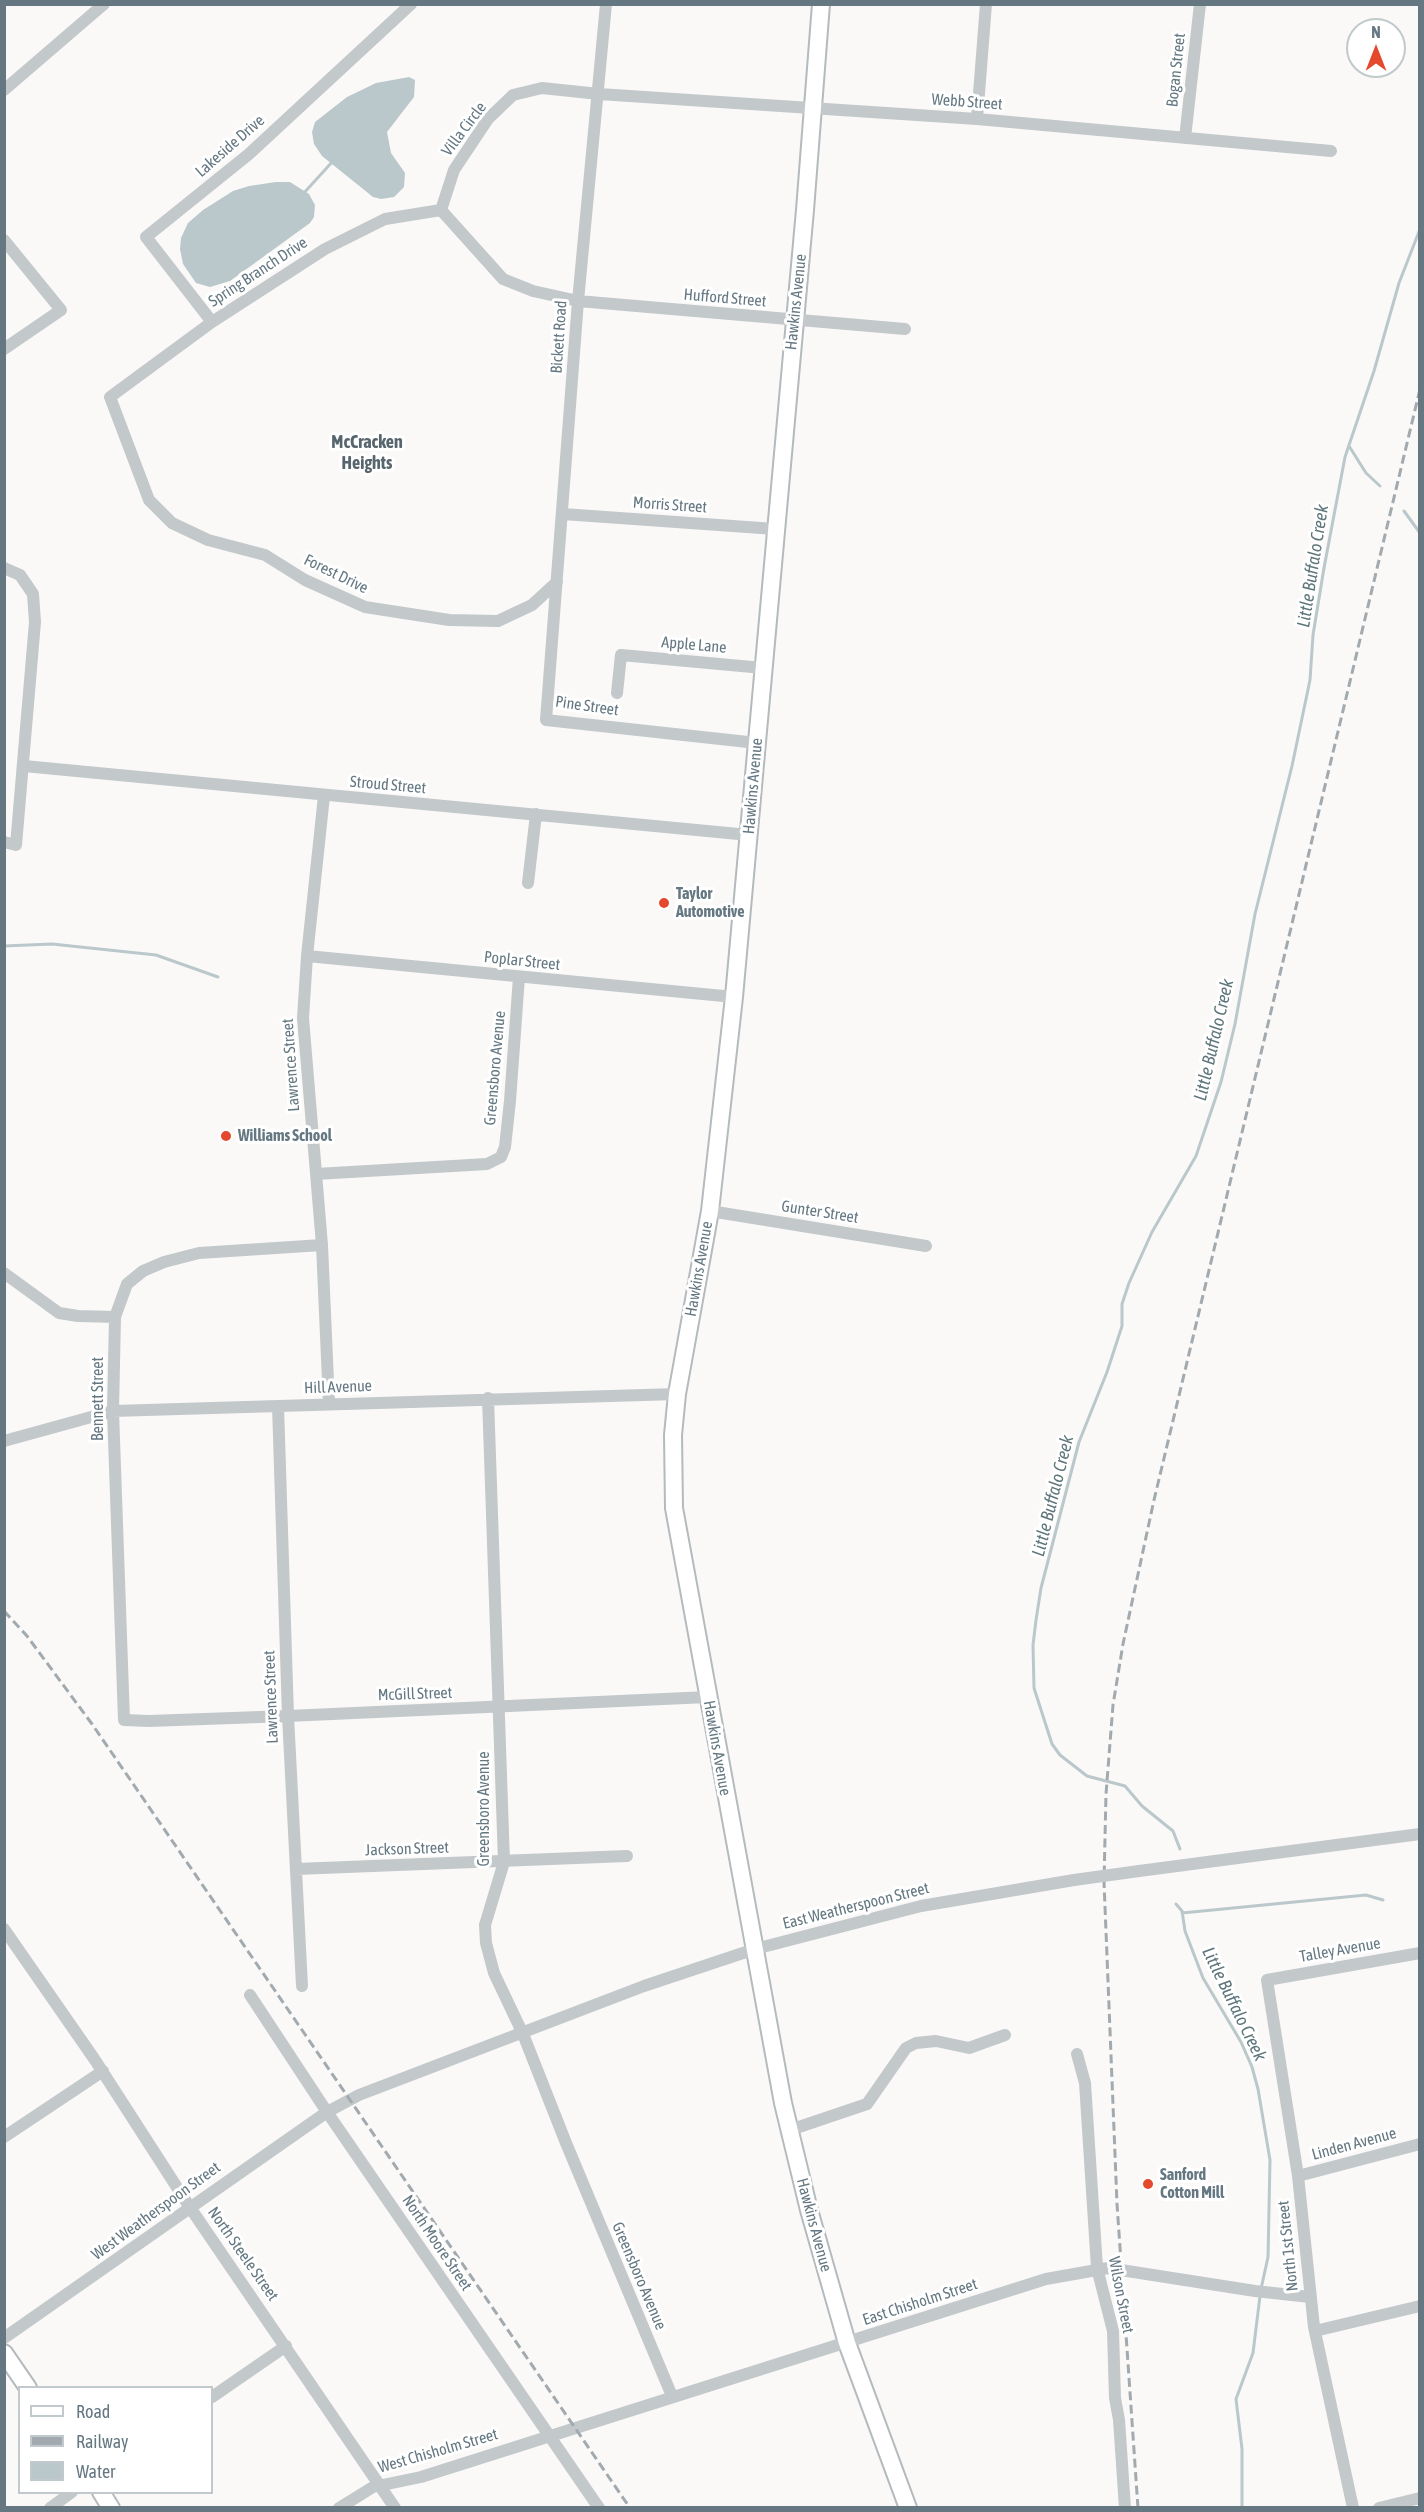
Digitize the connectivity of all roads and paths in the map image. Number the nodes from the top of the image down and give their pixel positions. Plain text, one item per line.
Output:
1 (104, 4) edge
2 (411, 4) edge
3 (606, 4) edge
4 (821, 4) edge
5 (986, 4) edge
6 (1200, 4) edge
7 (4, 90) edge
8 (599, 94) junction
9 (813, 108) junction
10 (977, 119) junction
11 (1185, 138) junction
12 (1331, 151) dead end
13 (441, 210) junction
14 (4, 240) edge
15 (578, 301) junction
16 (794, 321) junction
17 (212, 322) junction
18 (905, 329) dead end
19 (4, 349) edge
20 (110, 397) joint
21 (563, 514) junction
22 (775, 529) junction
23 (4, 568) edge
24 (557, 582) junction
25 (763, 668) junction
26 (617, 693) dead end
27 (757, 743) junction
28 (24, 766) junction
29 (324, 796) junction
30 (536, 814) junction
31 (749, 835) junction
32 (10, 844) edge
33 (528, 883) dead end
34 (307, 956) junction
35 (519, 977) junction
36 (734, 997) junction
37 (316, 1174) junction
38 (710, 1211) junction
39 (322, 1245) junction
40 (926, 1246) dead end
41 (4, 1274) edge
42 (114, 1317) junction
43 (677, 1394) junction
44 (488, 1398) junction
45 (330, 1404) junction
46 (278, 1406) junction
47 (113, 1411) junction
48 (4, 1441) edge
49 (708, 1697) junction
50 (500, 1707) junction
51 (288, 1716) junction
52 (124, 1719) joint
53 (1419, 1834) edge
54 (627, 1856) dead end
55 (504, 1863) junction
56 (297, 1869) junction
57 (4, 1929) edge
58 (755, 1949) junction
59 (1419, 1953) edge
60 (1267, 1980) joint
61 (302, 1986) dead end
62 (250, 1995) dead end
63 (523, 2034) junction
64 (1005, 2035) dead end
65 (1077, 2054) dead end
66 (103, 2072) junction
67 (327, 2112) junction
68 (790, 2130) junction
69 (4, 2137) edge
70 (1419, 2144) edge
71 (1298, 2176) junction
72 (189, 2206) junction
73 (1097, 2268) junction
74 (1310, 2297) junction
75 (1419, 2306) edge
76 (1315, 2331) junction
77 (4, 2338) edge
78 (847, 2343) junction
79 (286, 2346) junction
80 (4, 2353) edge
81 (27, 2386) edge
82 (213, 2396) edge
83 (672, 2396) junction
84 (549, 2436) junction
85 (380, 2485) junction
86 (71, 2494) edge
87 (102, 2494) edge
88 (1419, 2498) edge
89 (50, 2508) edge
90 (111, 2508) edge
91 (339, 2508) edge
92 (395, 2508) edge
93 (599, 2508) edge
94 (908, 2508) edge
95 (1125, 2508) edge
96 (1353, 2508) edge
97 (1378, 2508) edge

1 - 7 street
2 - 17 street, Lakeside Drive
3 - 8 street
4 - 9 main road, Hawkins Avenue
5 - 10 street
6 - 11 street, Bogan Street
8 - 9 street, Webb Street
8 - 13 street, Villa Circle
8 - 15 street, Bickett Road
9 - 10 street, Webb Street
9 - 16 main road, Hawkins Avenue
10 - 11 street, Webb Street
11 - 12 street, Webb Street
13 - 15 street
13 - 17 street, Spring Branch Drive
14 - 19 street
15 - 16 street, Hufford Street
15 - 21 street, Bickett Road
16 - 18 street, Hufford Street
16 - 22 main road, Hawkins Avenue
17 - 20 street, Spring Branch Drive
20 - 24 street, Forest Drive
21 - 22 street, Morris Street
21 - 24 street, Bickett Road
22 - 25 main road, Hawkins Avenue
23 - 28 street
24 - 27 street, Pine Street
25 - 26 street, Apple Lane
25 - 27 main road, Hawkins Avenue
27 - 31 main road, Hawkins Avenue
28 - 29 street, Stroud Street
28 - 32 street
29 - 30 street, Stroud Street
29 - 34 street, Lawrence Street
30 - 31 street, Stroud Street
30 - 33 street
31 - 36 main road, Hawkins Avenue
34 - 35 street, Poplar Street
34 - 37 street, Lawrence Street
35 - 36 street, Poplar Street
35 - 37 street, Greensboro Avenue
36 - 38 main road, Hawkins Avenue
37 - 39 street, Lawrence Street
38 - 40 street, Gunter Street
38 - 43 main road, Hawkins Avenue
39 - 42 street, Bennett Street
39 - 45 street, Lawrence Street
41 - 42 street
42 - 47 street, Bennett Street
43 - 44 street, Hill Avenue
43 - 49 main road, Hawkins Avenue
44 - 45 street, Hill Avenue
44 - 50 street, Greensboro Avenue
45 - 46 street, Hill Avenue
46 - 47 street, Hill Avenue
46 - 51 street, Lawrence Street
47 - 48 street, Hill Avenue
47 - 52 street, Bennett Street
49 - 50 street, McGill Street
49 - 58 main road, Hawkins Avenue
50 - 51 street, McGill Street
50 - 55 street, Greensboro Avenue
51 - 52 street, McGill Street
51 - 56 street, Lawrence Street
53 - 58 street, East Weatherspoon Street, bridge
54 - 55 street, Jackson Street
55 - 56 street, Jackson Street
55 - 63 street, Greensboro Avenue
56 - 61 street, Lawrence Street
57 - 66 street, North Steele Street
58 - 63 street, East Weatherspoon Street
58 - 68 main road, Hawkins Avenue
59 - 60 street, Talley Avenue
60 - 71 street, North 1st Street
62 - 67 street, North Moore Street
63 - 67 street, East Weatherspoon Street
63 - 83 street, Greensboro Avenue
64 - 68 street
65 - 73 street, Wilson Street
66 - 69 street
66 - 72 street, North Steele Street
67 - 72 street, West Weatherspoon Street
67 - 84 street, North Moore Street
68 - 78 main road, Hawkins Avenue
70 - 71 street, Linden Avenue
71 - 74 street, North 1st Street
72 - 77 street, West Weatherspoon Street
72 - 79 street, North Steele Street
73 - 74 street, East Chisholm Street
73 - 78 street, East Chisholm Street
73 - 95 street, Wilson Street
74 - 76 street, North 1st Street
75 - 76 street
76 - 96 street, North 1st Street
78 - 83 street, East Chisholm Street
78 - 94 main road, Hawkins Avenue
79 - 82 street
79 - 85 street, North Steele Street
80 - 81 main road
83 - 84 street, East Chisholm Street
84 - 85 street, West Chisholm Street
84 - 93 street, North Moore Street
85 - 91 street, West Chisholm Street
85 - 92 street, North Steele Street
86 - 89 street
87 - 90 main road
88 - 97 street

